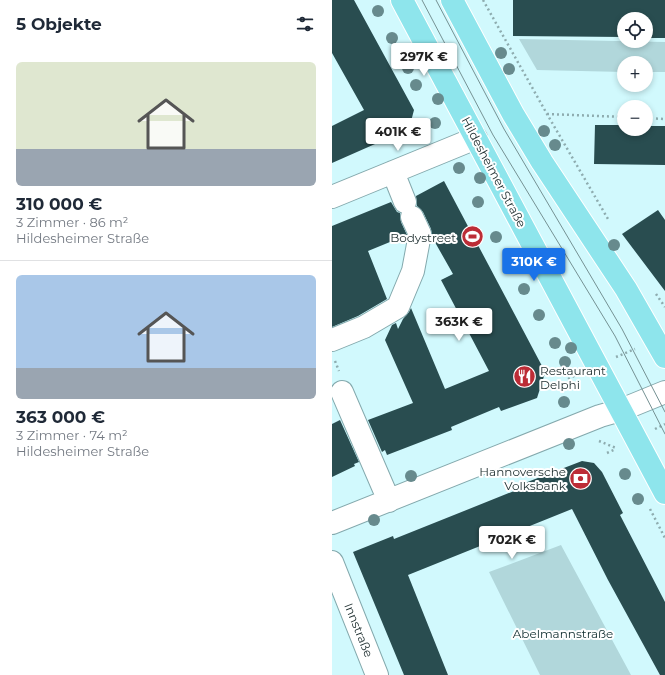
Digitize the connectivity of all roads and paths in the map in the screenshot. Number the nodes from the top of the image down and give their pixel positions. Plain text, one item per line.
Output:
1 (402, 0) edge
2 (452, 0) edge
3 (483, 0) edge
4 (547, 114) junction
5 (617, 117) edge
6 (653, 118) edge
7 (665, 119) edge
8 (476, 138) junction
9 (393, 172) junction
10 (332, 197) edge
11 (610, 222) dead end
12 (652, 288) dead end
13 (665, 307) edge
14 (332, 340) edge
15 (660, 349) edge
16 (597, 366) junction
17 (568, 379) dead end
18 (342, 392) dead end
19 (665, 392) edge
20 (621, 410) junction
21 (665, 424) edge
22 (661, 426) dead end
23 (617, 448) dead end
24 (607, 453) dead end
25 (665, 493) edge
26 (389, 500) junction
27 (332, 523) edge
28 (332, 562) edge
29 (377, 675) edge

1 - 8 main road, Hildesheimer Straße
2 - 15 main road
3 - 4 path
4 - 5 path
4 - 11 path
6 - 7 path
8 - 9 street
8 - 16 main road, Hildesheimer Straße
9 - 10 street
9 - 14 street
12 - 13 path
15 - 16 path
16 - 17 path
16 - 20 main road, Hildesheimer Straße
18 - 26 street
19 - 20 street
20 - 25 main road, Hildesheimer Straße
20 - 26 street
21 - 22 path
23 - 24 path
26 - 27 street
28 - 29 street, Innstraße

